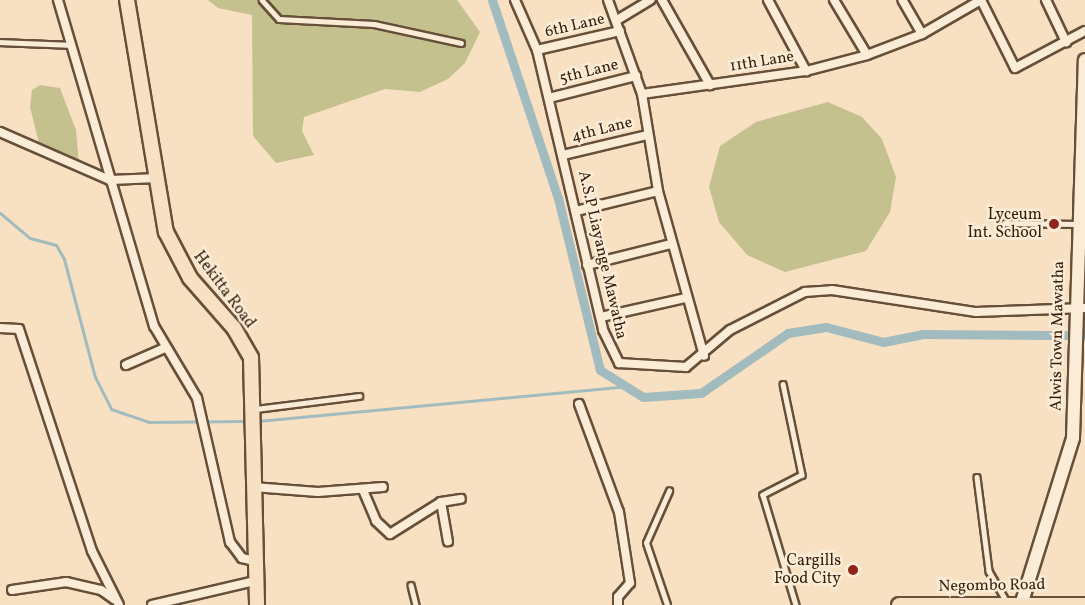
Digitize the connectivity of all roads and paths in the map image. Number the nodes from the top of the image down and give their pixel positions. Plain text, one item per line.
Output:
1 (58, 0) edge
2 (127, 0) edge
3 (262, 0) edge
4 (515, 0) edge
5 (608, 0) edge
6 (650, 0) edge
7 (662, 0) edge
8 (768, 0) edge
9 (834, 0) edge
10 (902, 0) edge
11 (981, 0) edge
12 (1047, 0) edge
13 (617, 20) junction
14 (620, 31) junction
15 (1085, 32) edge
16 (922, 34) junction
17 (0, 42) edge
18 (1066, 42) junction
19 (461, 43) dead end
20 (71, 45) junction
21 (537, 50) junction
22 (867, 56) junction
23 (1085, 60) edge
24 (806, 71) junction
25 (636, 76) junction
26 (710, 85) junction
27 (642, 94) junction
28 (549, 98) junction
29 (0, 132) edge
30 (647, 135) junction
31 (563, 155) junction
32 (158, 178) junction
33 (110, 180) junction
34 (658, 190) junction
35 (576, 211) junction
36 (1004, 223) dead end
37 (1076, 224) junction
38 (671, 244) junction
39 (587, 265) junction
40 (685, 298) junction
41 (1079, 311) edge
42 (600, 317) junction
43 (3, 328) edge
44 (0, 339) edge
45 (165, 348) junction
46 (704, 356) junction
47 (126, 365) dead end
48 (783, 384) dead end
49 (359, 396) dead end
50 (579, 404) dead end
51 (255, 413) junction
52 (977, 477) dead end
53 (253, 487) junction
54 (383, 487) dead end
55 (363, 490) junction
56 (669, 491) dead end
57 (461, 499) dead end
58 (441, 502) junction
59 (448, 541) dead end
60 (254, 561) junction
61 (255, 581) junction
62 (411, 585) dead end
63 (12, 590) dead end
64 (118, 603) edge
65 (1017, 603) edge
66 (953, 604) edge
67 (152, 605) edge
68 (257, 605) edge
69 (416, 605) edge
70 (618, 605) edge
71 (667, 605) edge
72 (796, 605) edge
73 (899, 605) edge
74 (1085, 605) edge

1 - 20 street
2 - 32 main road, Hekitta Road
3 - 19 lane
4 - 21 street, A.S.P Liayange Mawatha
5 - 13 street
6 - 13 street
7 - 26 street
8 - 24 street, 11th Lane
9 - 22 street
10 - 16 street
11 - 16 street
11 - 18 street
12 - 18 street
13 - 14 street
14 - 21 street, 6th Lane
14 - 25 street
15 - 18 street
16 - 22 street
17 - 20 lane
20 - 33 street
21 - 28 street, A.S.P Liayange Mawatha
22 - 24 street
23 - 37 street, Alwis Town Mawatha
24 - 26 street, 11th Lane
25 - 27 street
25 - 28 street, 5th Lane
26 - 27 street, 11th Lane
27 - 30 street
28 - 31 street, A.S.P Liayange Mawatha
29 - 33 street
30 - 31 street, 4th Lane
30 - 34 street
31 - 35 street, A.S.P Liayange Mawatha
32 - 33 street
32 - 51 main road, Hekitta Road
33 - 45 street
34 - 35 street
34 - 38 street
35 - 39 street, A.S.P Liayange Mawatha
36 - 37 lane
37 - 41 street, Alwis Town Mawatha
38 - 39 street
38 - 40 street
39 - 42 street, A.S.P Liayange Mawatha
40 - 42 street
40 - 46 street
41 - 46 street, A.S.P Liayange Mawatha
41 - 65 street, Alwis Town Mawatha
42 - 46 street, A.S.P Liayange Mawatha
43 - 44 street
43 - 64 street
45 - 47 street
45 - 60 street
48 - 72 lane
49 - 51 lane
50 - 70 street
51 - 53 main road, Hekitta Road
52 - 65 lane
53 - 55 street
53 - 60 main road, Hekitta Road
54 - 55 street
55 - 58 street
56 - 71 lane
57 - 58 street
58 - 59 street
60 - 61 main road, Hekitta Road
61 - 67 street
61 - 68 main road, Hekitta Road
62 - 69 lane
63 - 64 street
65 - 66 highway, Negombo Road
65 - 74 highway, Negombo Road
66 - 73 highway, Negombo Road

